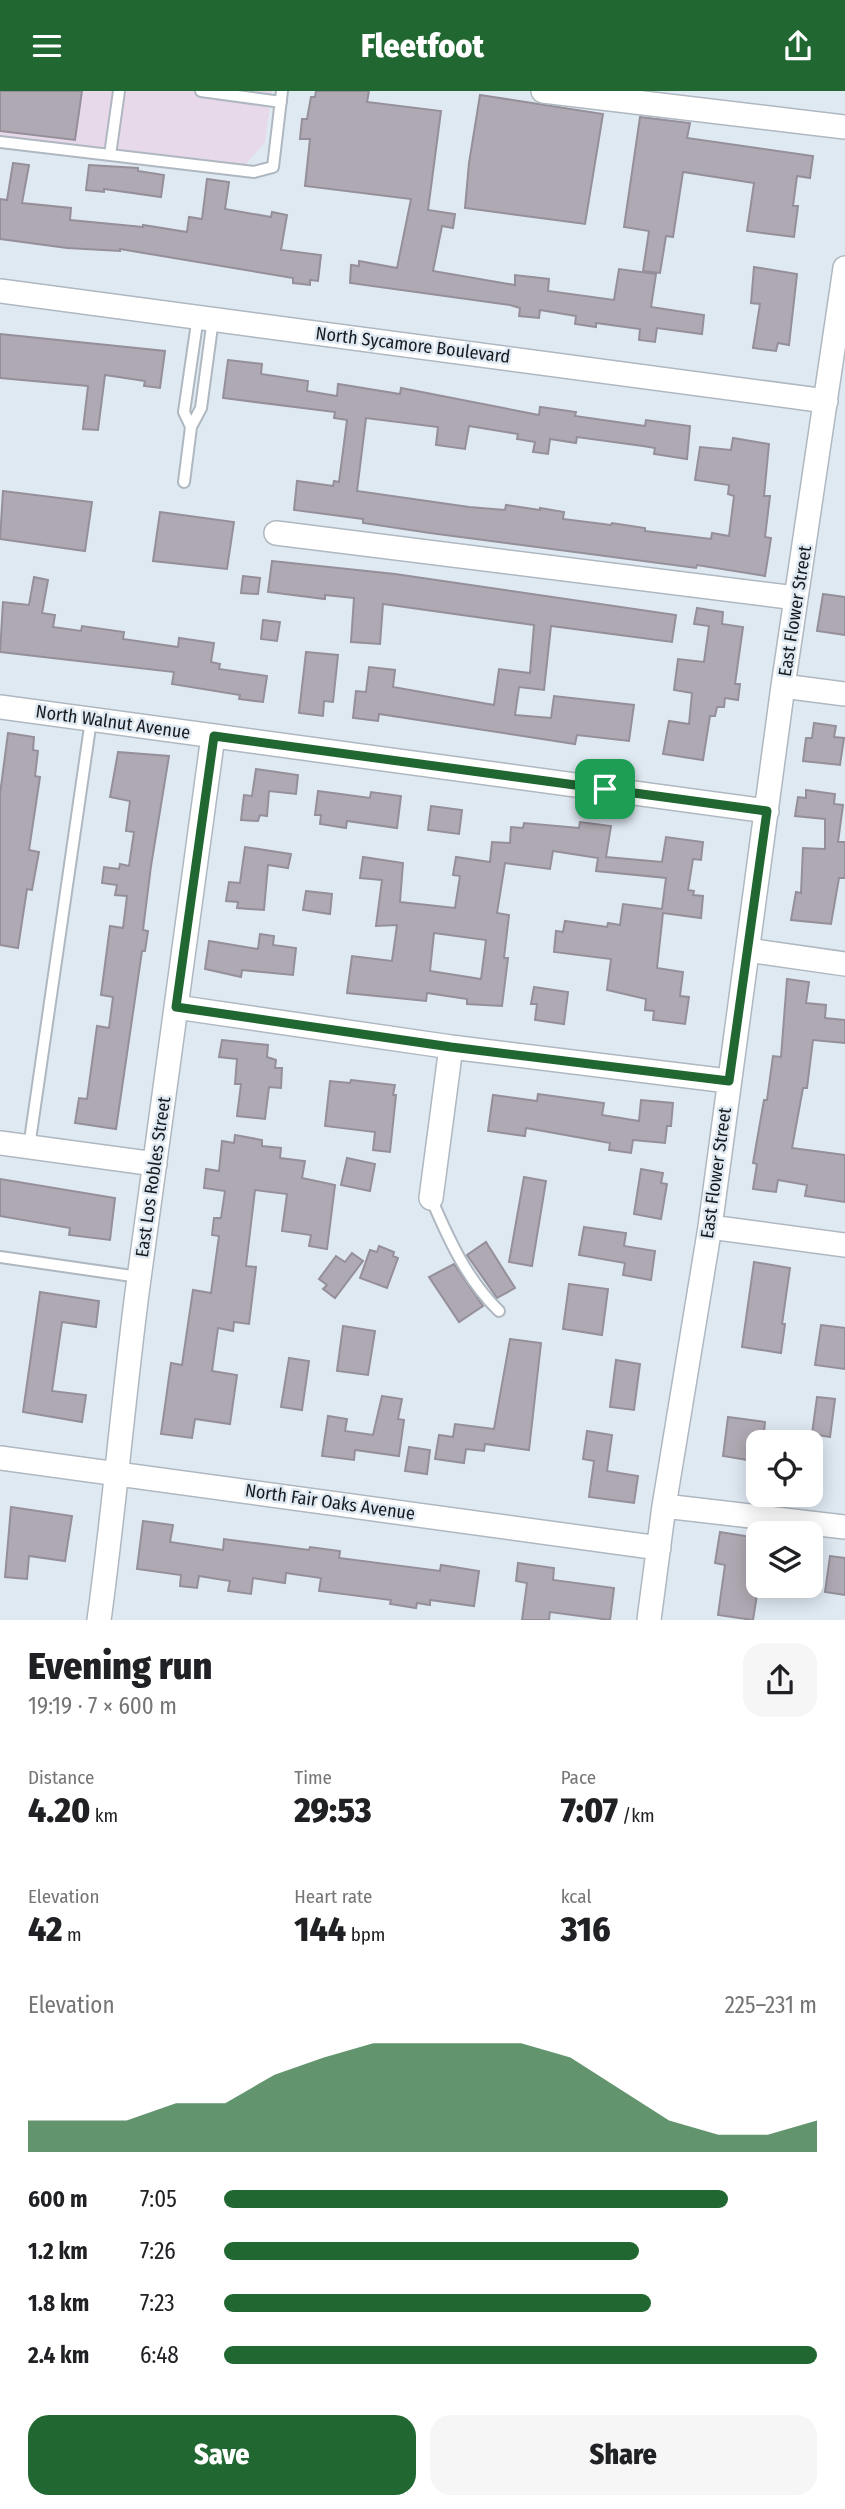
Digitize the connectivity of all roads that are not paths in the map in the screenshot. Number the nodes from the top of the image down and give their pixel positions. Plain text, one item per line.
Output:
1 (120, 91) edge
2 (201, 91) edge
3 (543, 91) edge
4 (282, 97) edge
5 (845, 127) edge
6 (0, 142) edge
7 (110, 155) junction
8 (845, 268) edge
9 (0, 291) edge
10 (205, 317) junction
11 (832, 409) edge
12 (191, 427) junction
13 (184, 482) dead end
14 (276, 533) dead end
15 (796, 598) junction
16 (783, 686) junction
17 (845, 694) edge
18 (0, 706) edge
19 (91, 720) junction
20 (214, 736) junction
21 (767, 811) junction
22 (748, 950) junction
23 (845, 964) edge
24 (176, 1007) junction
25 (451, 1047) junction
26 (729, 1081) junction
27 (0, 1143) edge
28 (30, 1147) junction
29 (155, 1164) junction
30 (431, 1198) joint
31 (710, 1227) junction
32 (845, 1245) edge
33 (0, 1257) edge
34 (139, 1277) junction
35 (499, 1311) dead end
36 (0, 1458) edge
37 (116, 1473) junction
38 (664, 1506) junction
39 (845, 1527) edge
40 (659, 1548) junction
41 (99, 1620) edge
42 (649, 1620) edge

1 - 7 lane
2 - 4 lane
3 - 5 street
4 - 7 lane
6 - 7 lane
8 - 11 street, East Flower Street
9 - 10 street, North Sycamore Boulevard
10 - 11 street, North Sycamore Boulevard
10 - 12 lane
10 - 12 lane
11 - 15 street, East Flower Street
12 - 13 lane
14 - 15 street
15 - 16 street, East Flower Street
16 - 17 street
16 - 21 street, East Flower Street
18 - 19 street, North Walnut Avenue
19 - 20 street, North Walnut Avenue
19 - 28 lane
20 - 21 street, North Walnut Avenue
20 - 24 street, East Los Robles Street
21 - 22 street, East Flower Street
22 - 23 street
22 - 26 street, East Flower Street
24 - 25 street
24 - 29 street, East Los Robles Street
25 - 26 street
25 - 30 street
26 - 31 street, East Flower Street
27 - 28 street
28 - 29 street
29 - 34 street, East Los Robles Street
30 - 35 lane
31 - 32 street
31 - 38 street, East Flower Street
33 - 34 lane
34 - 37 street, East Los Robles Street
36 - 37 street, North Fair Oaks Avenue
37 - 40 street, North Fair Oaks Avenue
37 - 41 street, East Los Robles Street
38 - 39 street
38 - 40 street, East Flower Street
40 - 42 street, East Flower Street

